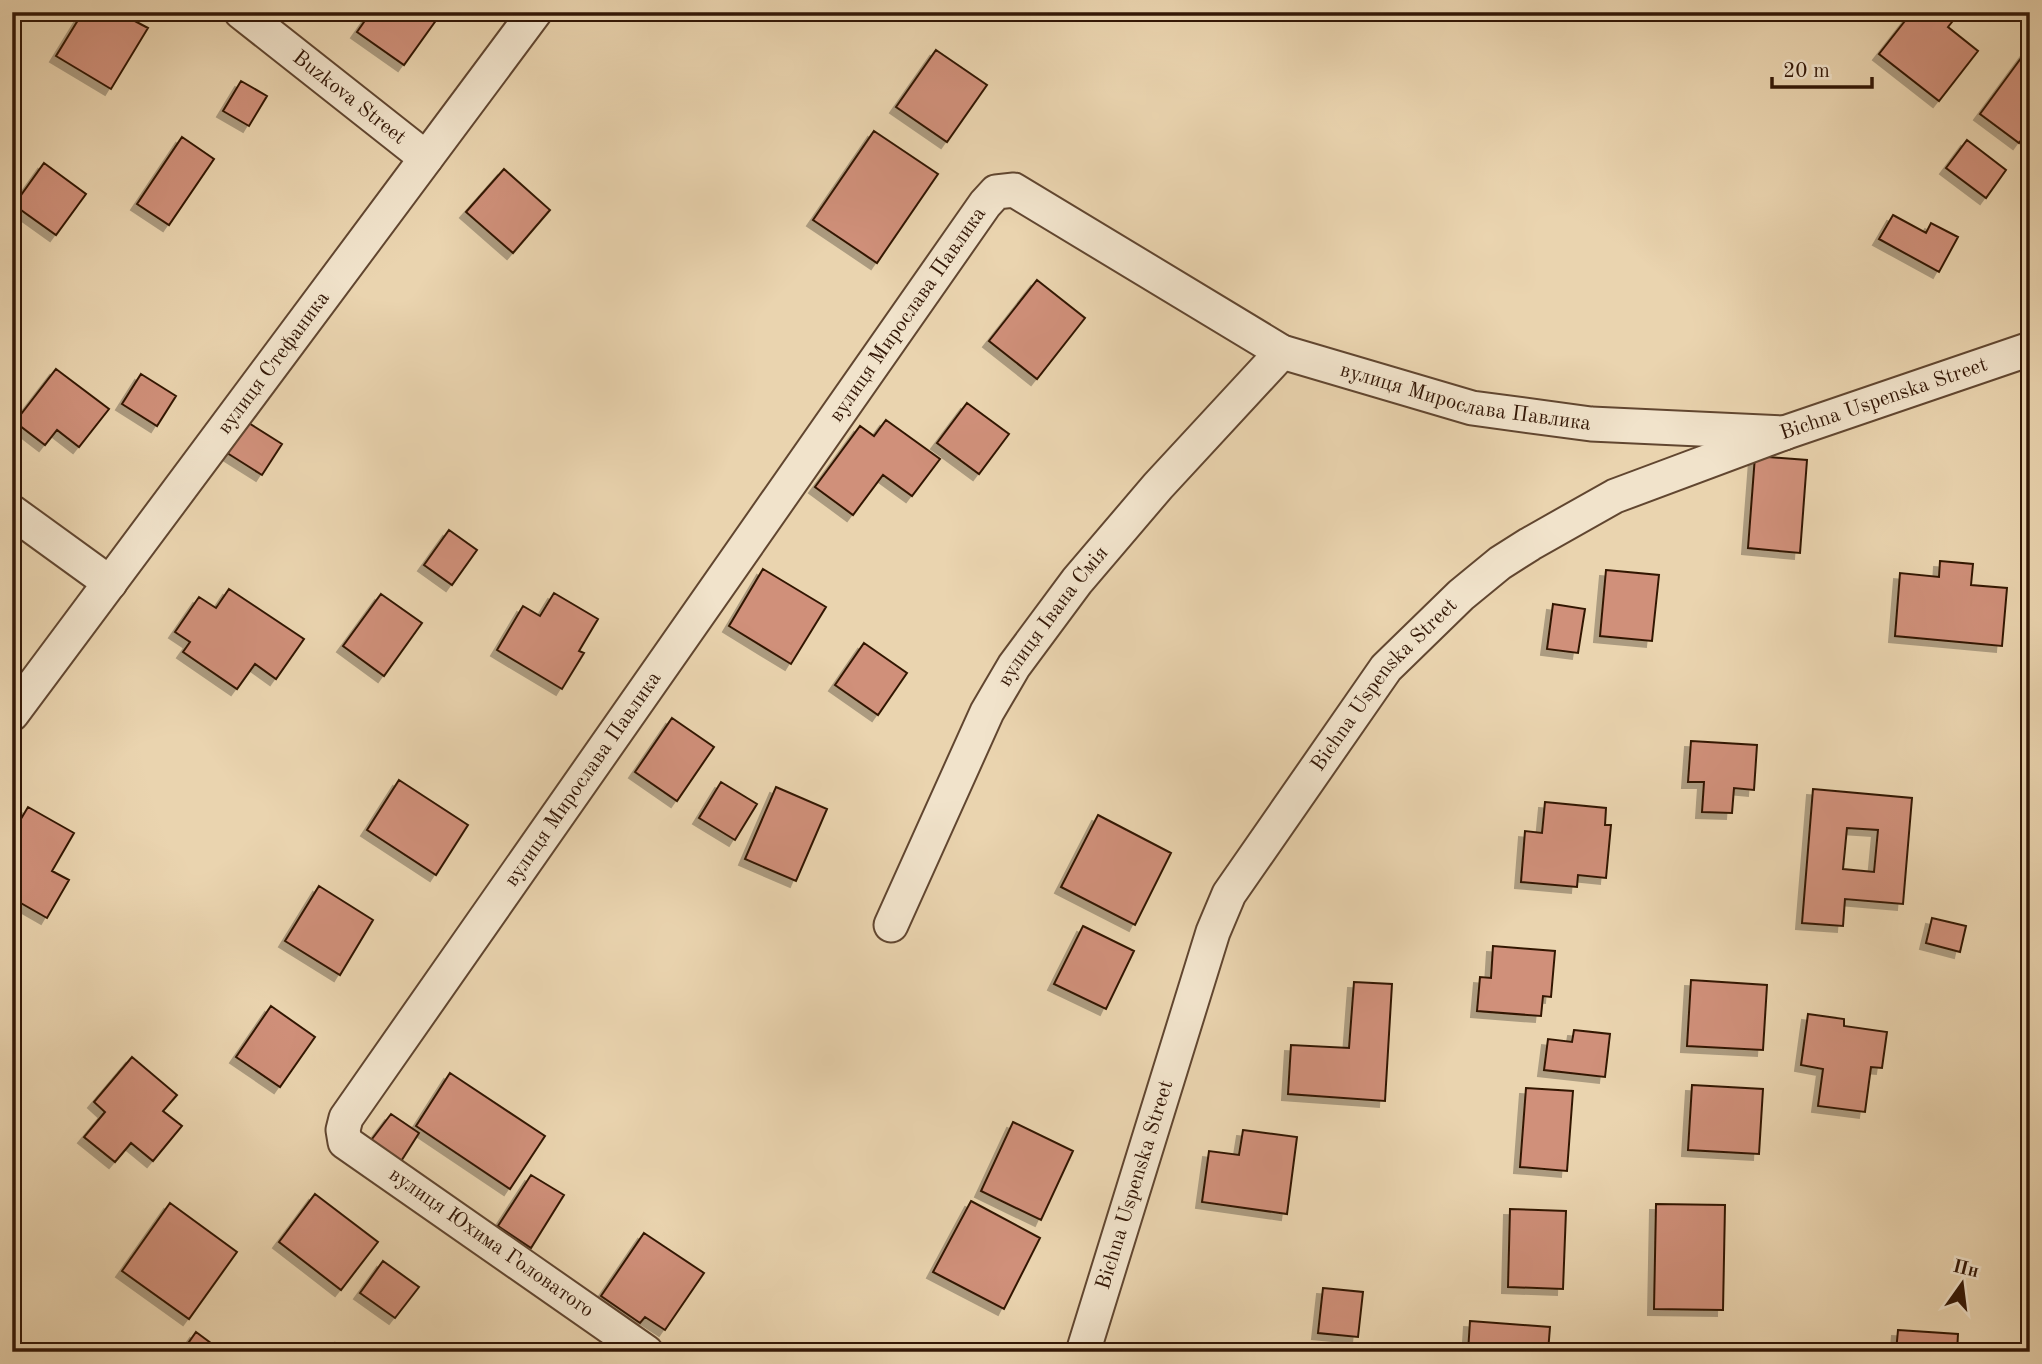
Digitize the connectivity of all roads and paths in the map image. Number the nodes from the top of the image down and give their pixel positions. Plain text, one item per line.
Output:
1 (241, 12) edge
2 (535, 12) edge
3 (426, 158) junction
4 (2030, 349) edge
5 (1282, 352) junction
6 (1784, 433) junction
7 (12, 512) edge
8 (110, 583) junction
9 (12, 714) edge
10 (891, 925) dead end
11 (342, 1130) joint
12 (646, 1352) edge
13 (1083, 1352) edge

1 - 3 street, Buzkova Street
2 - 3 street, вулиця Стефаника
3 - 8 street, вулиця Стефаника
4 - 6 street, Bichna Uspenska Street
5 - 6 street, вулиця Мирослава Павлика
5 - 10 street, вулиця Івана Смія
5 - 11 street, вулиця Мирослава Павлика
6 - 13 street, Bichna Uspenska Street
7 - 8 street
8 - 9 street, вулиця Стефаника
11 - 12 street, вулиця Юхима Головатого

